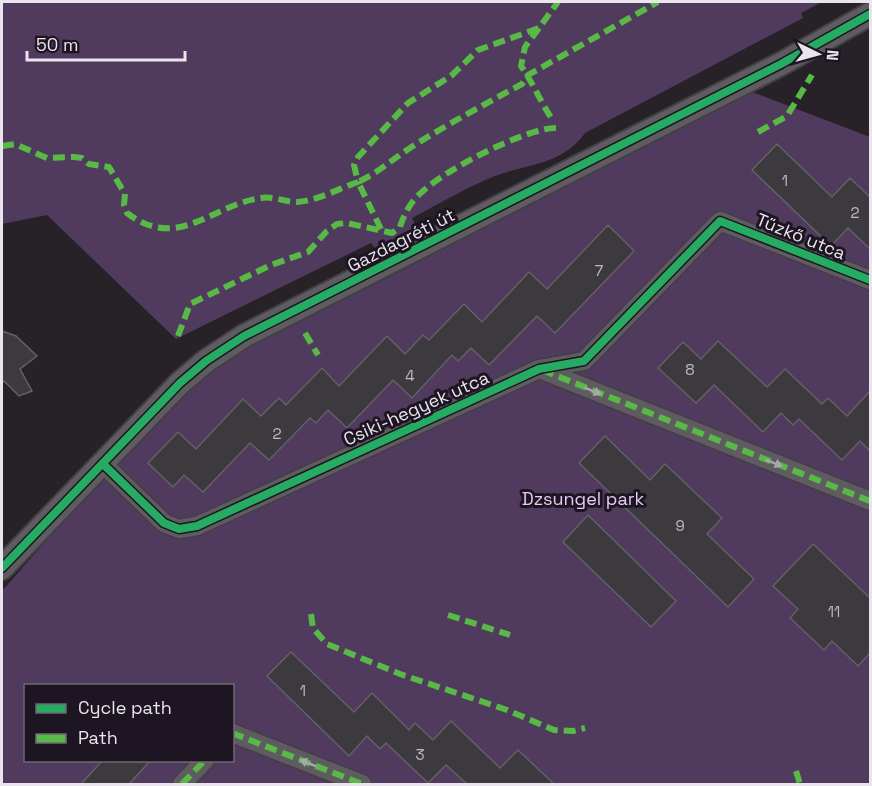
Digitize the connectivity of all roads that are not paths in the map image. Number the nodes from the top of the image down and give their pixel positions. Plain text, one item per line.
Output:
1 (870, 14) edge
2 (720, 221) joint
3 (870, 280) edge
4 (539, 369) junction
5 (103, 464) junction
6 (870, 501) edge
7 (2, 568) edge
8 (234, 734) edge
9 (203, 762) edge
10 (183, 784) edge
11 (362, 784) edge

1 - 5 street, Gazdagréti út
2 - 3 street, Tűzkő utca
2 - 4 street, Csiki-hegyek utca
4 - 5 street, Csiki-hegyek utca
4 -> 6 street
5 - 7 street, Gazdagréti út
11 -> 8 street
9 - 10 street

